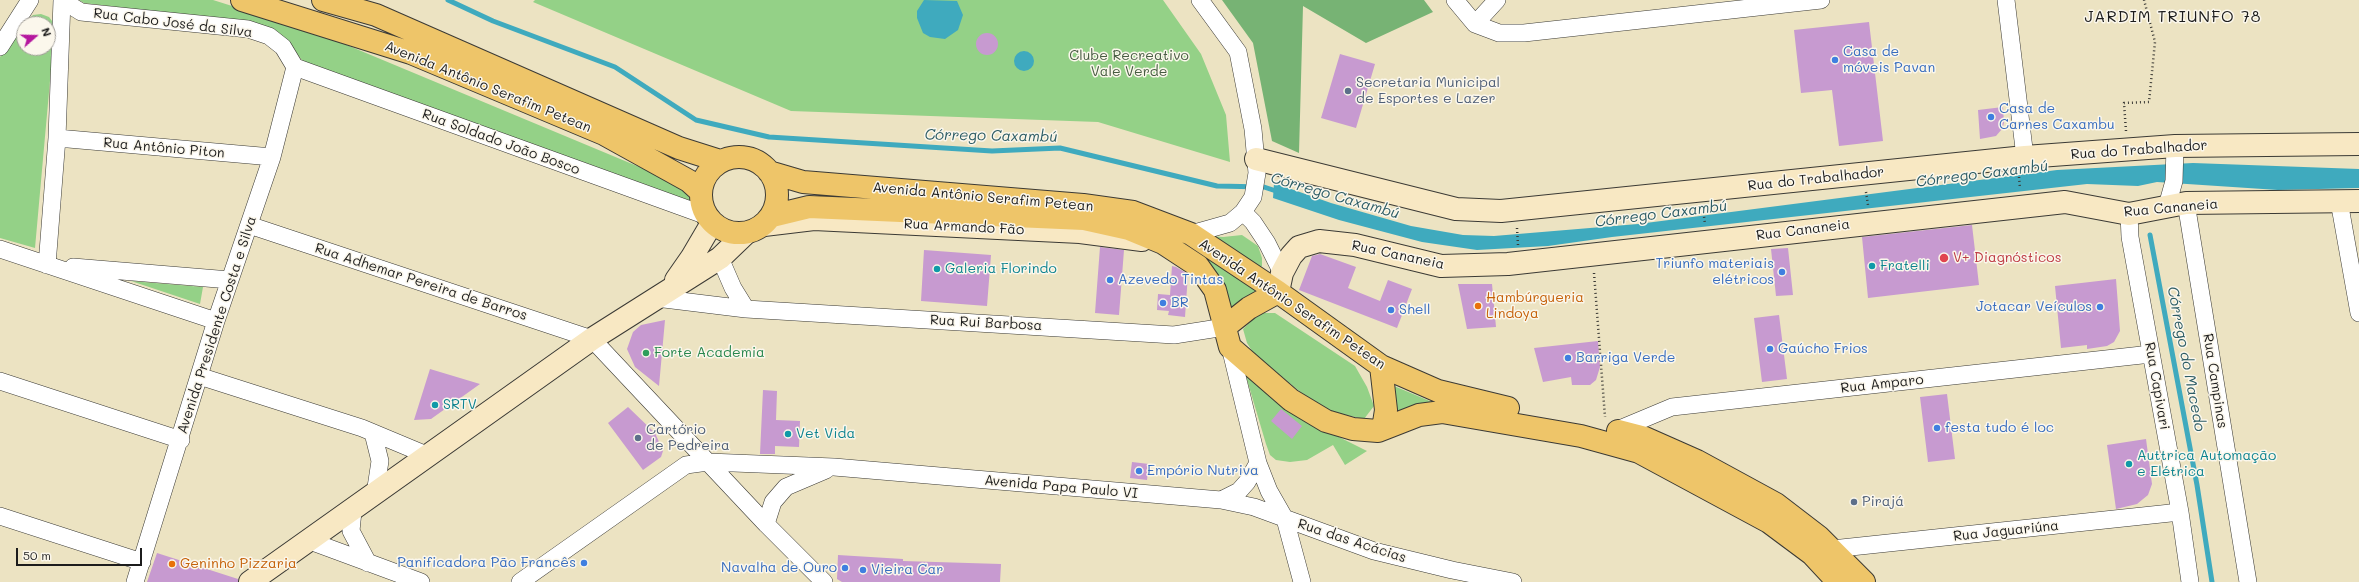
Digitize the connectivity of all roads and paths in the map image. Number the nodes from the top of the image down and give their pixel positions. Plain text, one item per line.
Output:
1 (30, 0) edge
2 (62, 0) edge
3 (242, 0) edge
4 (323, 0) edge
5 (1200, 0) edge
6 (1455, 0) edge
7 (1497, 0) edge
8 (1821, 0) edge
9 (2006, 0) edge
10 (2144, 0) edge
11 (372, 8) edge
12 (1475, 24) junction
13 (0, 47) edge
14 (295, 67) junction
15 (57, 138) junction
16 (2359, 144) edge
17 (2175, 146) junction
18 (2127, 149) junction
19 (272, 157) junction
20 (2025, 157) junction
21 (720, 161) junction
22 (1256, 166) junction
23 (769, 172) junction
24 (700, 190) junction
25 (2349, 201) edge
26 (2176, 205) junction
27 (1243, 212) junction
28 (2129, 214) junction
29 (709, 220) junction
30 (249, 225) junction
31 (760, 225) junction
32 (1191, 234) junction
33 (0, 248) edge
34 (1592, 254) junction
35 (720, 258) junction
36 (47, 265) junction
37 (230, 280) junction
38 (1280, 282) junction
39 (663, 293) junction
40 (746, 309) junction
41 (2359, 313) edge
42 (216, 322) junction
43 (1227, 337) junction
44 (592, 339) junction
45 (2151, 354) junction
46 (1381, 366) junction
47 (200, 376) junction
48 (0, 381) edge
49 (1383, 429) junction
50 (1611, 429) junction
51 (373, 433) junction
52 (181, 440) junction
53 (429, 456) junction
54 (708, 462) junction
55 (1258, 463) junction
56 (834, 468) junction
57 (375, 494) junction
58 (1221, 500) junction
59 (353, 511) junction
60 (2180, 512) junction
61 (0, 516) edge
62 (1285, 519) junction
63 (766, 524) junction
64 (310, 541) junction
65 (1832, 549) junction
66 (142, 562) junction
67 (368, 563) junction
68 (135, 582) edge
69 (250, 582) edge
70 (419, 582) edge
71 (520, 582) edge
72 (824, 582) edge
73 (1302, 582) edge
74 (1513, 582) edge
75 (1838, 582) edge
76 (1864, 582) edge
77 (2190, 582) edge
78 (2248, 582) edge

1 - 13 street
2 - 14 street, Rua Cabo José da Silva
2 - 15 street
3 - 24 main road, Avenida Antônio Serafim Petean
4 - 11 main road, Avenida Antônio Serafim Petean
5 - 22 street
6 - 12 street
7 - 12 street
8 - 12 street
9 - 20 street
10 - 18 path
11 - 21 main road, Avenida Antônio Serafim Petean
14 - 19 street, Avenida Presidente Costa e Silva
14 - 29 street, Rua Soldado João Bosco
15 - 19 street, Rua Antônio Piton
15 - 36 street
16 - 17 street, Rua do Trabalhador
17 - 18 street, Rua do Trabalhador
17 - 26 street
18 - 20 street, Rua do Trabalhador
19 - 30 street, Avenida Presidente Costa e Silva
20 - 22 street, Rua do Trabalhador
21 - 23 main road
21 - 24 main road
22 - 27 street
23 - 31 main road
23 - 32 main road, Avenida Antônio Serafim Petean
24 - 29 main road
25 - 26 street, Rua Cananeia
25 - 41 street
26 - 28 street, Rua Cananeia
26 - 78 street, Rua Campinas
27 - 32 street
27 - 38 street
28 - 34 street, Rua Cananeia
28 - 45 street, Rua Capivari
29 - 31 main road
29 - 39 street
30 - 37 street, Avenida Presidente Costa e Silva
30 - 44 street, Rua Adhemar Pereira de Barros
31 - 35 street
31 - 43 main road, Avenida Antônio Serafim Petean
32 - 38 main road, Avenida Antônio Serafim Petean
33 - 36 street
34 - 38 street, Rua Cananeia
34 - 50 path
35 - 39 street
35 - 40 street
36 - 37 street
36 - 42 street
37 - 42 street, Avenida Presidente Costa e Silva
38 - 43 main road
38 - 46 main road, Avenida Antônio Serafim Petean
39 - 40 street, Rua Rui Barbosa
39 - 44 street
40 - 43 street, Rua Rui Barbosa
42 - 47 street, Avenida Presidente Costa e Silva
43 - 49 main road
43 - 55 street
44 - 53 street
44 - 54 street
45 - 50 street, Rua Amparo
45 - 60 street, Rua Capivari
46 - 49 main road
46 - 50 main road, Avenida Antônio Serafim Petean
47 - 51 street
47 - 52 street, Avenida Presidente Costa e Silva
48 - 52 street
49 - 75 main road
50 - 65 main road, Avenida Antônio Serafim Petean
51 - 53 street
51 - 57 street
52 - 66 street, Avenida Presidente Costa e Silva
53 - 57 street
54 - 56 street, Avenida Papa Paulo VI
54 - 63 street
54 - 71 street, Avenida Papa Paulo VI
55 - 58 street
55 - 62 street
56 - 58 street, Avenida Papa Paulo VI
56 - 63 street, Avenida Papa Paulo VI
57 - 59 street
58 - 62 street, Avenida Papa Paulo VI
59 - 64 street
59 - 67 street
60 - 65 street, Rua Jaguariúna
60 - 77 street, Rua Capivari
61 - 66 street
62 - 73 street
62 - 74 street, Rua das Acácias
63 - 72 street
64 - 67 street
64 - 69 street
65 - 76 main road, Avenida Antônio Serafim Petean
66 - 68 street, Avenida Presidente Costa e Silva
67 - 70 street

